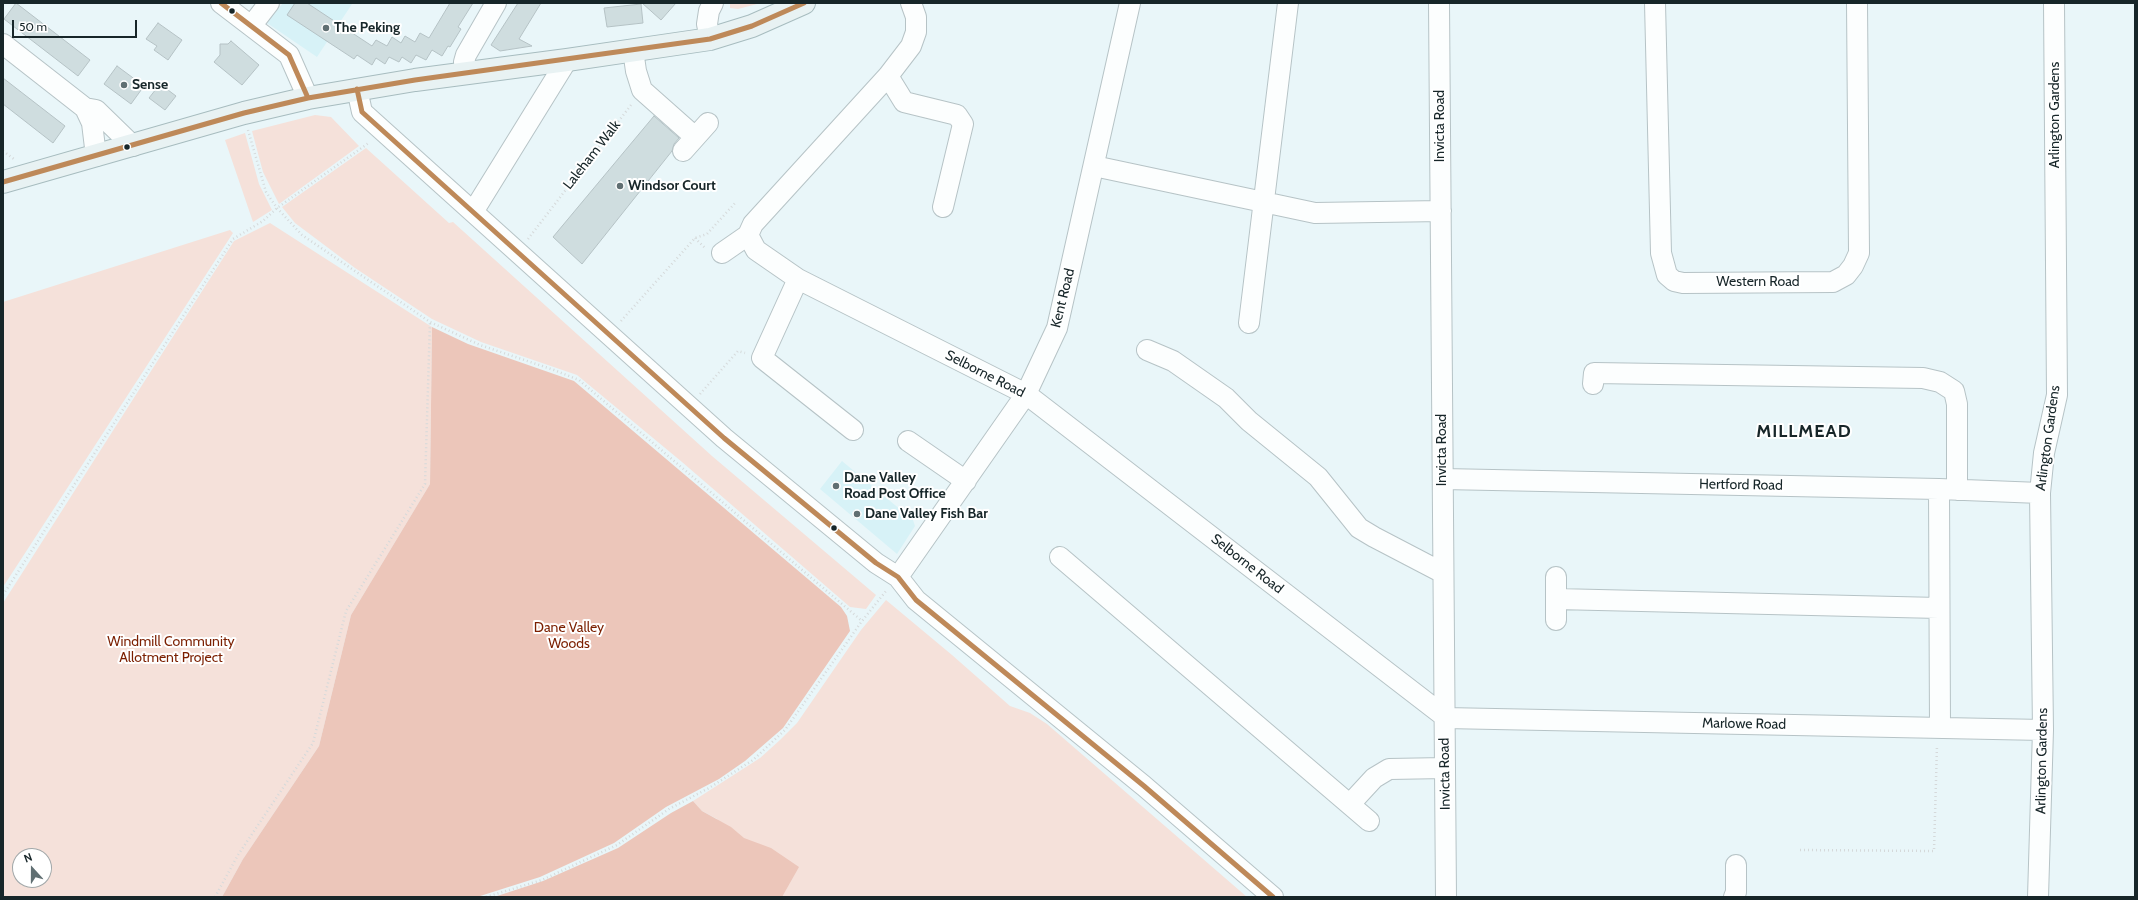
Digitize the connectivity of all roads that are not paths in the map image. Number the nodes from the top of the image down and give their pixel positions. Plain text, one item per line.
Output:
1 (221, 3) edge
2 (269, 3) edge
3 (496, 3) edge
4 (713, 3) edge
5 (804, 3) edge
6 (911, 3) edge
7 (1130, 3) edge
8 (1288, 3) edge
9 (1439, 3) edge
10 (1655, 3) edge
11 (1857, 3) edge
12 (2054, 3) edge
13 (252, 26) junction
14 (710, 39) junction
15 (3, 44) edge
16 (633, 50) junction
17 (567, 60) junction
18 (465, 73) junction
19 (888, 76) junction
20 (357, 89) junction
21 (308, 98) junction
22 (85, 108) junction
23 (708, 123) dead end
24 (133, 146) junction
25 (96, 156) junction
26 (1094, 166) junction
27 (3, 182) edge
28 (1265, 202) junction
29 (943, 208) dead end
30 (1441, 211) junction
31 (473, 212) junction
32 (748, 235) junction
33 (722, 253) dead end
34 (798, 279) junction
35 (1249, 323) dead end
36 (1147, 350) dead end
37 (1593, 384) dead end
38 (1026, 394) junction
39 (854, 430) dead end
40 (908, 441) dead end
41 (1443, 479) junction
42 (966, 481) junction
43 (1948, 489) junction
44 (2040, 493) junction
45 (1060, 557) dead end
46 (1443, 573) junction
47 (898, 577) junction
48 (1556, 577) dead end
49 (1556, 599) junction
50 (1940, 608) junction
51 (1556, 620) dead end
52 (1445, 717) junction
53 (1939, 728) junction
54 (2043, 730) junction
55 (1445, 768) junction
56 (1350, 804) junction
57 (1368, 821) dead end
58 (1736, 865) dead end
59 (1273, 897) edge
60 (1446, 897) edge
61 (1734, 897) edge
62 (2038, 897) edge

1 - 13 street
2 - 13 street
3 - 18 street
4 - 14 street
5 - 14 main road
6 - 19 street
7 - 26 street, Kent Road
8 - 28 street
9 - 30 street, Invicta Road
10 - 11 street, Western Road
12 - 44 street, Arlington Gardens
13 - 21 street
14 - 16 main road
15 - 22 street
16 - 17 main road
16 - 23 street
17 - 18 main road
17 - 31 street
18 - 20 main road
19 - 29 street
19 - 32 street
20 - 21 main road
20 - 31 street
21 - 24 main road
22 - 24 street
22 - 25 street
24 - 25 main road
25 - 27 main road
26 - 28 street
26 - 38 street, Kent Road
28 - 30 street
28 - 35 street
30 - 41 street, Invicta Road
31 - 47 street
32 - 33 street
32 - 34 street, Selborne Road
34 - 38 street, Selborne Road
34 - 39 street
36 - 46 street
37 - 43 street
38 - 42 street, Kent Road
38 - 52 street, Selborne Road
40 - 42 street
41 - 43 street, Hertford Road
41 - 46 street, Invicta Road
42 - 47 street, Kent Road
43 - 44 street, Hertford Road
43 - 50 street
44 - 54 street, Arlington Gardens
45 - 56 street
46 - 52 street, Invicta Road
47 - 59 street
48 - 49 street
49 - 50 street
49 - 51 street
50 - 53 street
52 - 53 street, Marlowe Road
52 - 55 street, Invicta Road
53 - 54 street, Marlowe Road
54 - 62 street, Arlington Gardens
55 - 56 street
55 - 60 street, Invicta Road
56 - 57 street
58 - 61 street

